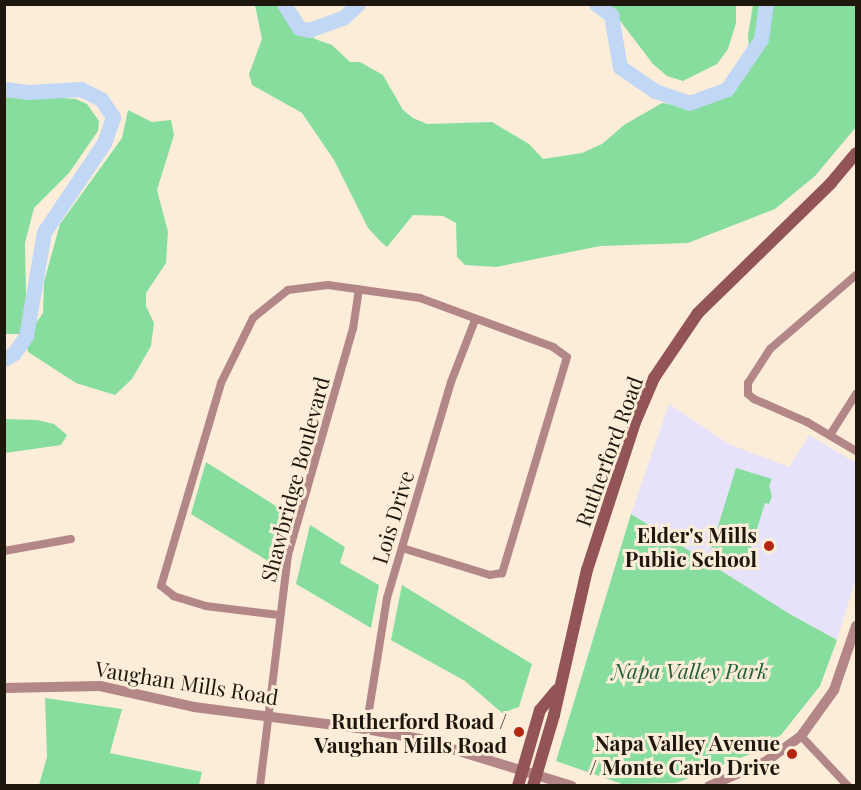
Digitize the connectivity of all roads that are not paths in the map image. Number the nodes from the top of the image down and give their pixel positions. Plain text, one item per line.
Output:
1 (856, 153) edge
2 (856, 275) edge
3 (359, 289) junction
4 (475, 320) junction
5 (856, 394) edge
6 (830, 435) junction
7 (856, 451) edge
8 (71, 538) dead end
9 (402, 548) junction
10 (4, 551) edge
11 (279, 615) junction
12 (856, 626) edge
13 (4, 688) edge
14 (557, 690) junction
15 (268, 716) junction
16 (366, 729) junction
17 (801, 736) junction
18 (522, 770) junction
19 (535, 780) edge
20 (260, 786) edge
21 (518, 786) edge
22 (572, 786) edge
23 (709, 786) edge
24 (848, 786) edge

1 - 14 main road, Rutherford Road
2 - 6 street
3 - 4 street
3 - 11 street, Shawbridge Boulevard
3 - 11 street
4 - 9 street, Lois Drive
4 - 9 street
5 - 6 street
6 - 7 street
8 - 10 street
9 - 16 street, Lois Drive
11 - 15 street, Shawbridge Boulevard
12 - 17 street
13 - 15 street, Vaughan Mills Road
14 - 18 main road, Rutherford Road
14 - 19 main road, Rutherford Road
15 - 16 street, Vaughan Mills Road
15 - 20 street, Shawbridge Boulevard
16 - 18 street, Vaughan Mills Road
17 - 23 street
17 - 24 street
18 - 19 street, Vaughan Mills Road
18 - 21 main road, Rutherford Road
19 - 22 street, Vaughan Mills Road

